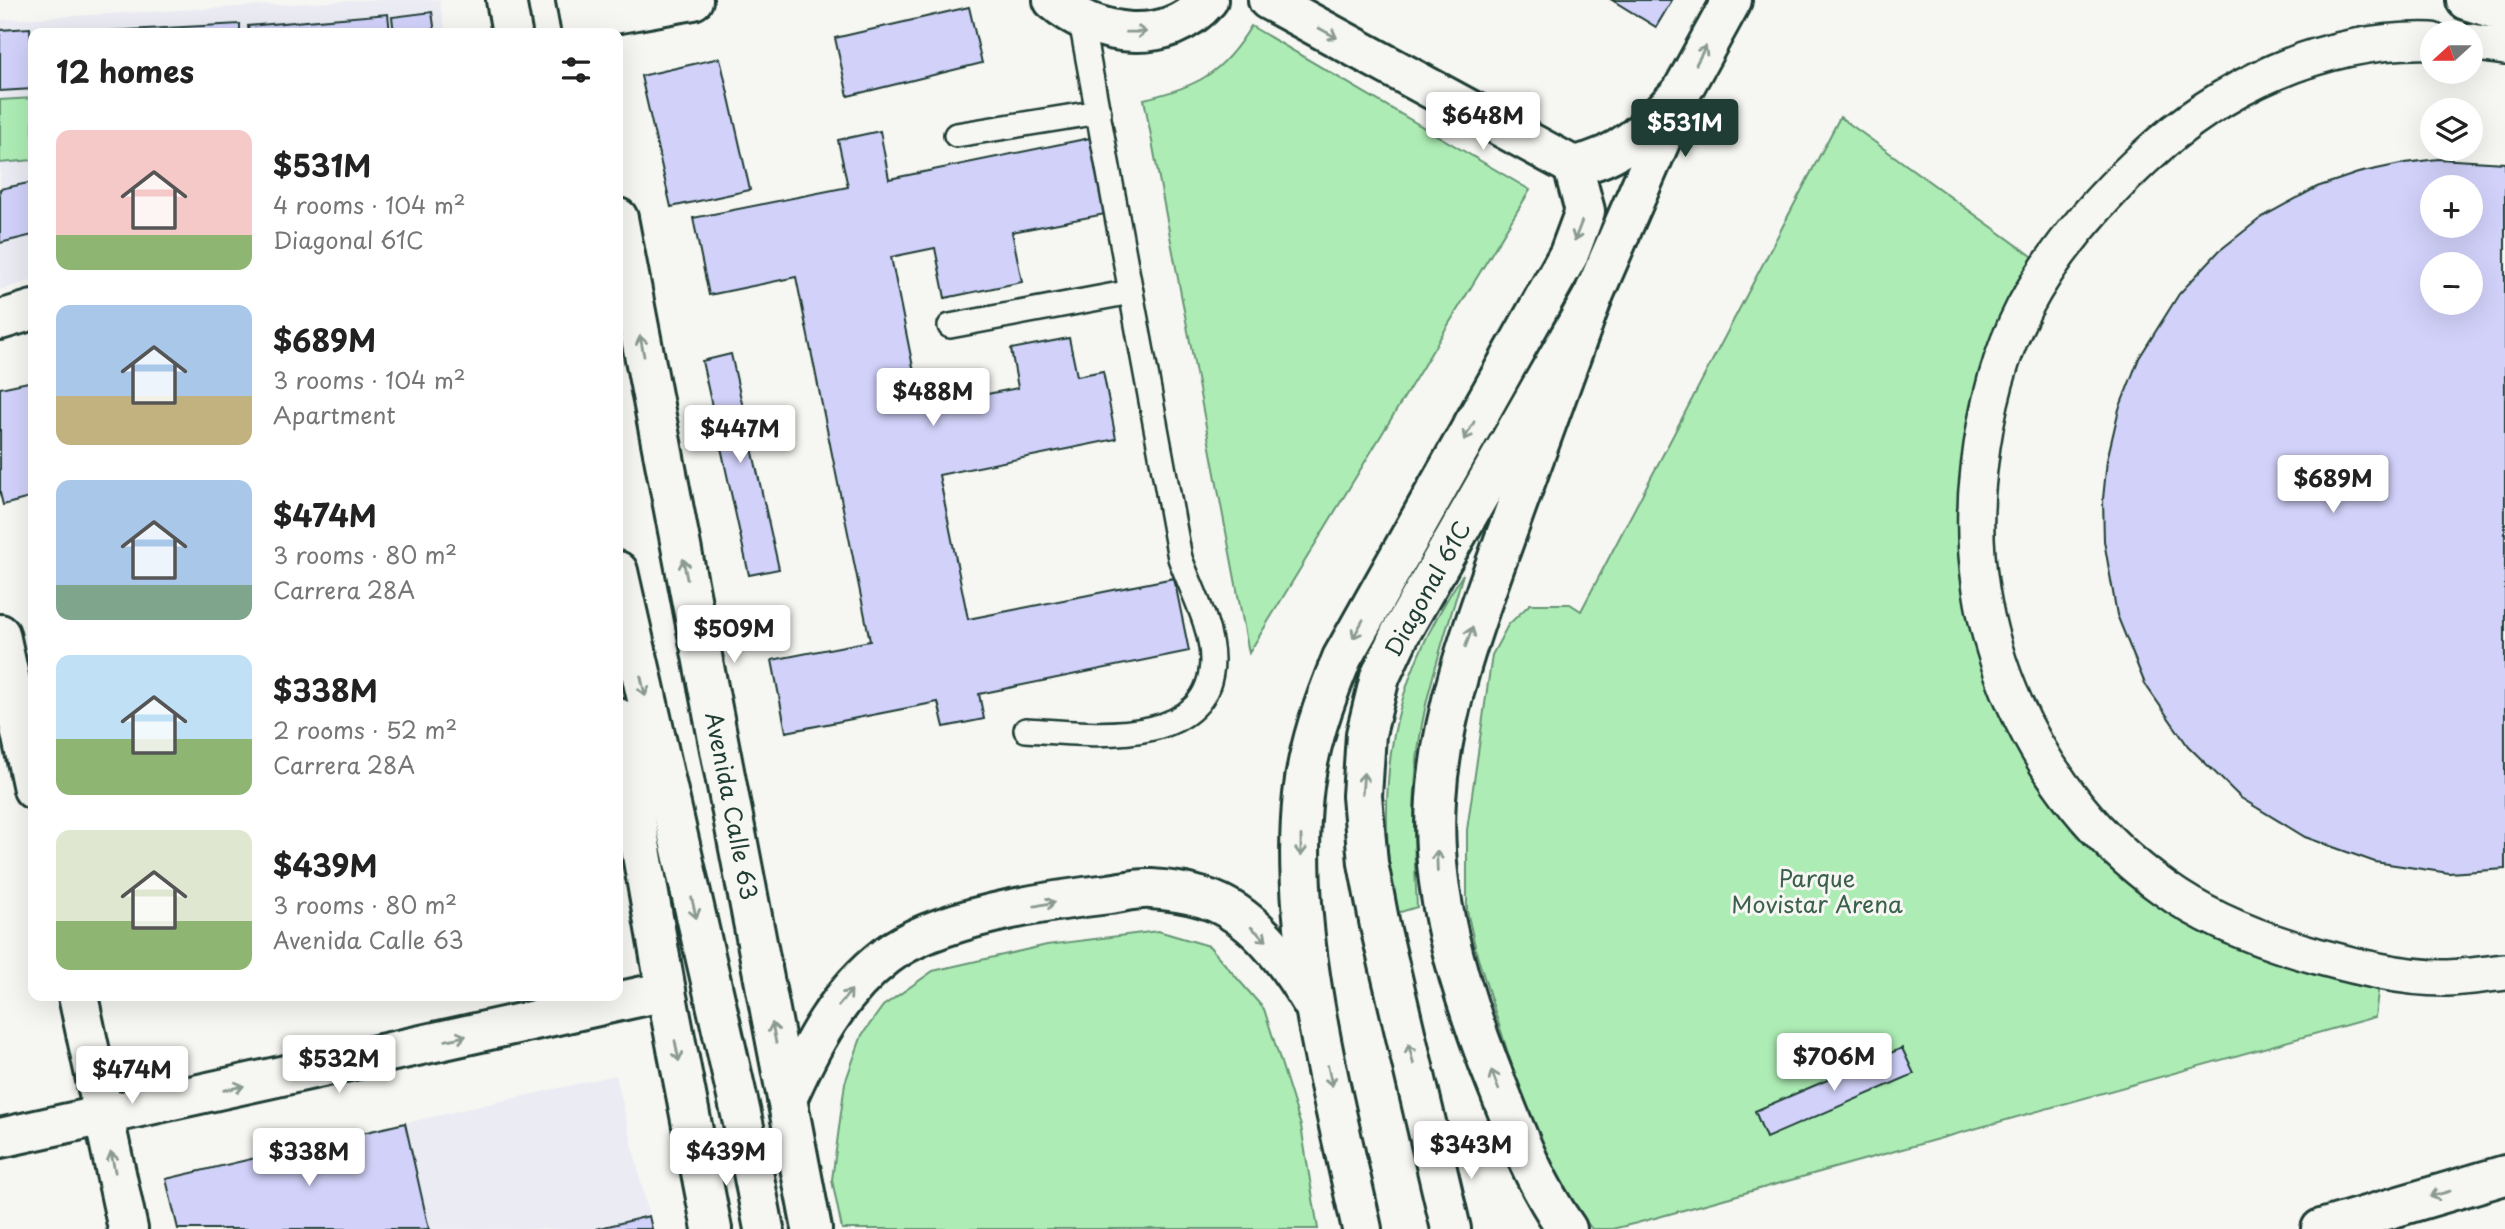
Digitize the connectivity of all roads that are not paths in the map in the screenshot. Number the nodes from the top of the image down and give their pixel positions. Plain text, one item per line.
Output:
1 (506, 0) edge
2 (693, 0) edge
3 (1208, 0) edge
4 (1268, 0) edge
5 (1732, 0) edge
6 (2466, 0) edge
7 (1067, 10) edge
8 (2505, 12) edge
9 (579, 18) edge
10 (511, 28) edge
11 (2420, 42) edge
12 (2483, 44) edge
13 (2505, 47) edge
14 (1682, 91) junction
15 (1098, 112) junction
16 (956, 135) dead end
17 (1573, 166) junction
18 (623, 244) edge
19 (1131, 292) junction
20 (1593, 296) junction
21 (28, 312) edge
22 (0, 320) edge
23 (950, 326) dead end
24 (623, 593) edge
25 (0, 634) edge
26 (1026, 730) dead end
27 (623, 747) edge
28 (28, 766) edge
29 (2505, 972) edge
30 (666, 992) junction
31 (79, 1001) edge
32 (1315, 1009) junction
33 (789, 1111) junction
34 (104, 1117) junction
35 (0, 1138) edge
36 (2505, 1175) edge
37 (128, 1229) edge
38 (712, 1229) edge
39 (764, 1229) edge
40 (812, 1229) edge
41 (1362, 1229) edge
42 (1451, 1229) edge
43 (1567, 1229) edge
44 (2321, 1229) edge

1 - 10 main road
2 - 9 main road
7 -> 3 main road
4 -> 17 main road
14 -> 5 main road, Diagonal 61C
6 - 8 main road
7 - 15 lane
11 - 29 street
12 - 13 street
14 - 17 main road
14 - 20 main road, Diagonal 61C
15 - 16 lane
15 - 19 lane
17 -> 32 main road
33 -> 18 main road, Avenida Calle 63
19 - 23 lane
19 - 26 lane
42 -> 20 main road, Diagonal 61C
43 -> 20 main road
21 - 22 main road
24 -> 39 main road
25 - 28 main road
27 - 30 main road
34 -> 30 main road
30 -> 38 main road
31 - 34 main road
33 -> 32 main road
32 -> 41 main road
33 - 40 main road, Avenida Calle 63
34 - 35 main road
37 -> 34 main road
36 -> 44 main road

